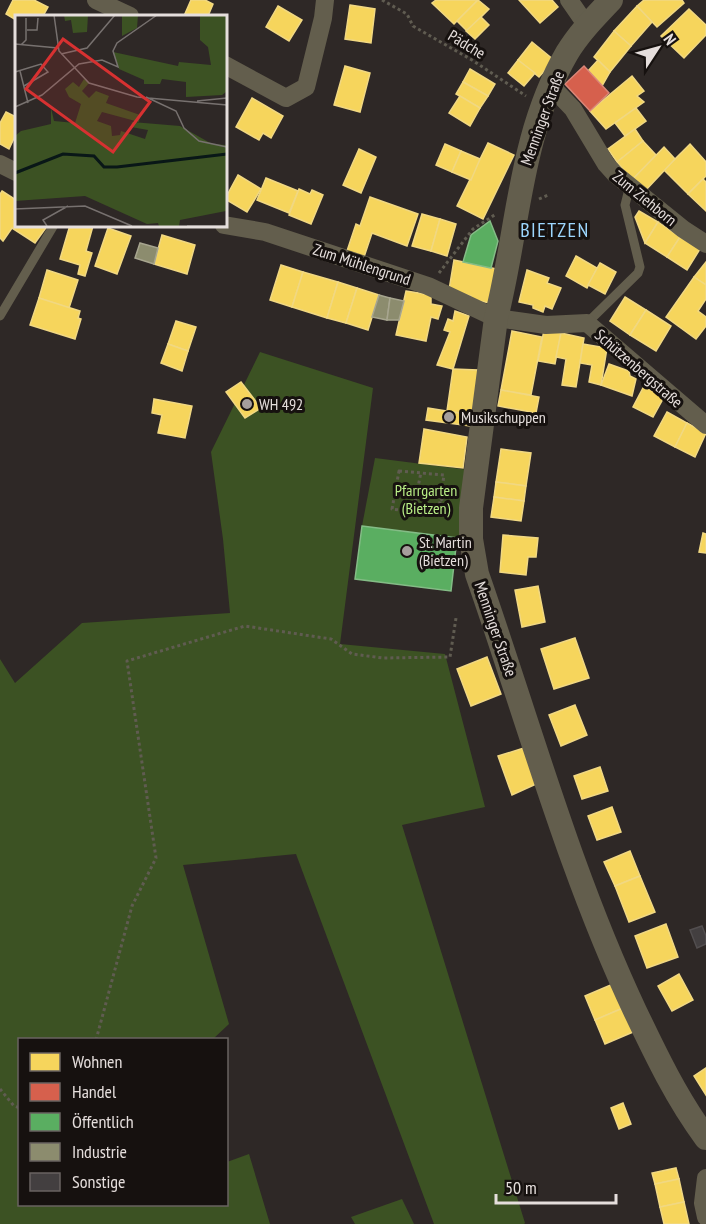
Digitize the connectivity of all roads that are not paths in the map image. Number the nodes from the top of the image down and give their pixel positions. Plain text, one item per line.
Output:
1 (96, 0) edge
2 (325, 0) edge
3 (569, 0) edge
4 (611, 0) edge
5 (128, 15) edge
6 (587, 26) junction
7 (226, 67) edge
8 (547, 96) junction
9 (0, 164) edge
10 (15, 172) edge
11 (630, 185) junction
12 (226, 225) edge
13 (53, 226) edge
14 (706, 244) edge
15 (0, 316) edge
16 (496, 318) junction
17 (587, 323) junction
18 (706, 425) edge
19 (706, 1138) edge
20 (706, 1178) edge
21 (706, 1216) edge

1 - 5 street
2 - 7 street
3 - 6 street
4 - 6 street, Menninger Straße
6 - 8 street, Menninger Straße
8 - 11 street, Zum Ziehborn
8 - 16 street, Menninger Straße
9 - 10 street
11 - 14 street, Zum Ziehborn
11 - 17 lane
12 - 16 street, Zum Mühlengrund
13 - 15 lane
16 - 17 street, Schützenbergstraße
16 - 19 street, Menninger Straße
17 - 18 street, Schützenbergstraße
20 - 21 street

